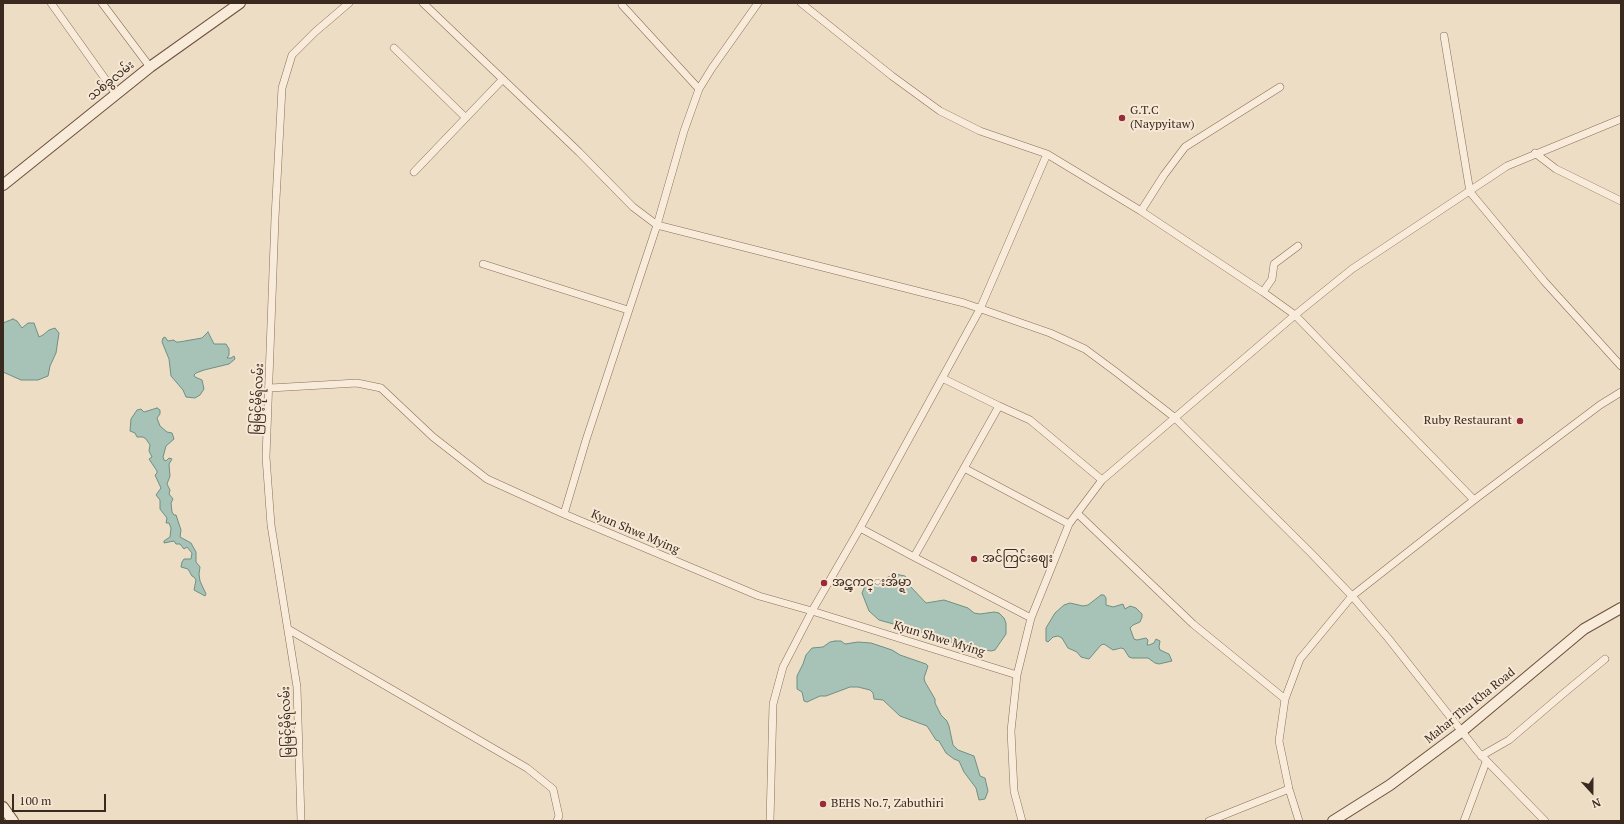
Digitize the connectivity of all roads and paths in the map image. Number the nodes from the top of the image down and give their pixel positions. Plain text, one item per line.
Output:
1 (51, 3) edge
2 (102, 3) edge
3 (240, 3) edge
4 (349, 3) edge
5 (424, 3) edge
6 (758, 3) edge
7 (801, 3) edge
8 (622, 5) dead end
9 (1444, 36) dead end
10 (394, 48) dead end
11 (150, 67) junction
12 (502, 80) junction
13 (1280, 87) dead end
14 (699, 89) junction
15 (116, 94) junction
16 (465, 117) junction
17 (1621, 119) edge
18 (1535, 153) junction
19 (1047, 154) junction
20 (414, 172) dead end
21 (3, 185) edge
22 (1470, 192) junction
23 (1621, 201) edge
24 (1141, 211) junction
25 (657, 225) junction
26 (1298, 246) dead end
27 (483, 264) dead end
28 (1263, 292) junction
29 (980, 309) junction
30 (628, 310) junction
31 (1295, 315) junction
32 (1621, 366) edge
33 (942, 378) junction
34 (270, 388) junction
35 (1621, 392) edge
36 (999, 406) junction
37 (1174, 417) junction
38 (964, 468) junction
39 (1102, 480) junction
40 (1474, 500) junction
41 (564, 514) junction
42 (1078, 514) junction
43 (1070, 524) junction
44 (860, 528) junction
45 (914, 557) junction
46 (1352, 596) junction
47 (1621, 608) edge
48 (812, 611) junction
49 (1030, 618) junction
50 (288, 629) junction
51 (1605, 659) dead end
52 (1017, 675) junction
53 (1285, 699) junction
54 (1461, 732) junction
55 (1481, 756) junction
56 (1486, 762) junction
57 (1289, 789) junction
58 (3, 808) edge
59 (13, 821) edge
60 (301, 821) edge
61 (557, 821) edge
62 (770, 821) edge
63 (1022, 821) edge
64 (1210, 821) edge
65 (1299, 821) edge
66 (1333, 821) edge
67 (1464, 821) edge
68 (1545, 821) edge

1 - 15 street
2 - 11 street
3 - 11 main road, သစ်ခွလမ်း
4 - 34 street, မြမြင့်မိုရ်လမ်း
5 - 12 street
6 - 14 street
7 - 19 street
8 - 14 street
9 - 22 street
10 - 16 street
11 - 15 main road, သစ်ခွလမ်း
12 - 16 street
12 - 25 street
13 - 24 street
14 - 25 street
15 - 21 main road, သစ်ခွလမ်း
16 - 20 street
17 - 18 street
18 - 22 street
18 - 23 street
19 - 24 street
19 - 29 street
22 - 31 street
22 - 32 street
24 - 28 street
25 - 29 street
25 - 30 street
26 - 28 street
27 - 30 street
28 - 31 street
29 - 33 street
29 - 37 street
30 - 41 street
31 - 37 street
31 - 40 street
33 - 36 street
33 - 44 street
34 - 41 street, Kyun Shwe Mying
34 - 50 street, မြမြင့်မိုရ်လမ်း
35 - 40 street
36 - 38 street
36 - 39 street
37 - 39 street
37 - 46 street
38 - 43 street
38 - 45 street
39 - 42 street
40 - 46 street
41 - 48 street, Kyun Shwe Mying
42 - 43 street
42 - 53 street
43 - 49 street
44 - 45 street
44 - 48 street
45 - 49 street
46 - 53 street
46 - 54 street
47 - 54 main road, Mahar Thu Kha Road
48 - 52 street, Kyun Shwe Mying
48 - 62 street
49 - 52 street
50 - 60 street, မြမြင့်မိုရ်လမ်း
50 - 61 street
51 - 55 street
52 - 63 street
53 - 57 street
54 - 55 street
54 - 66 main road, Mahar Thu Kha Road
55 - 56 street
56 - 67 street
56 - 68 street
57 - 64 street
57 - 65 street
58 - 59 main road

